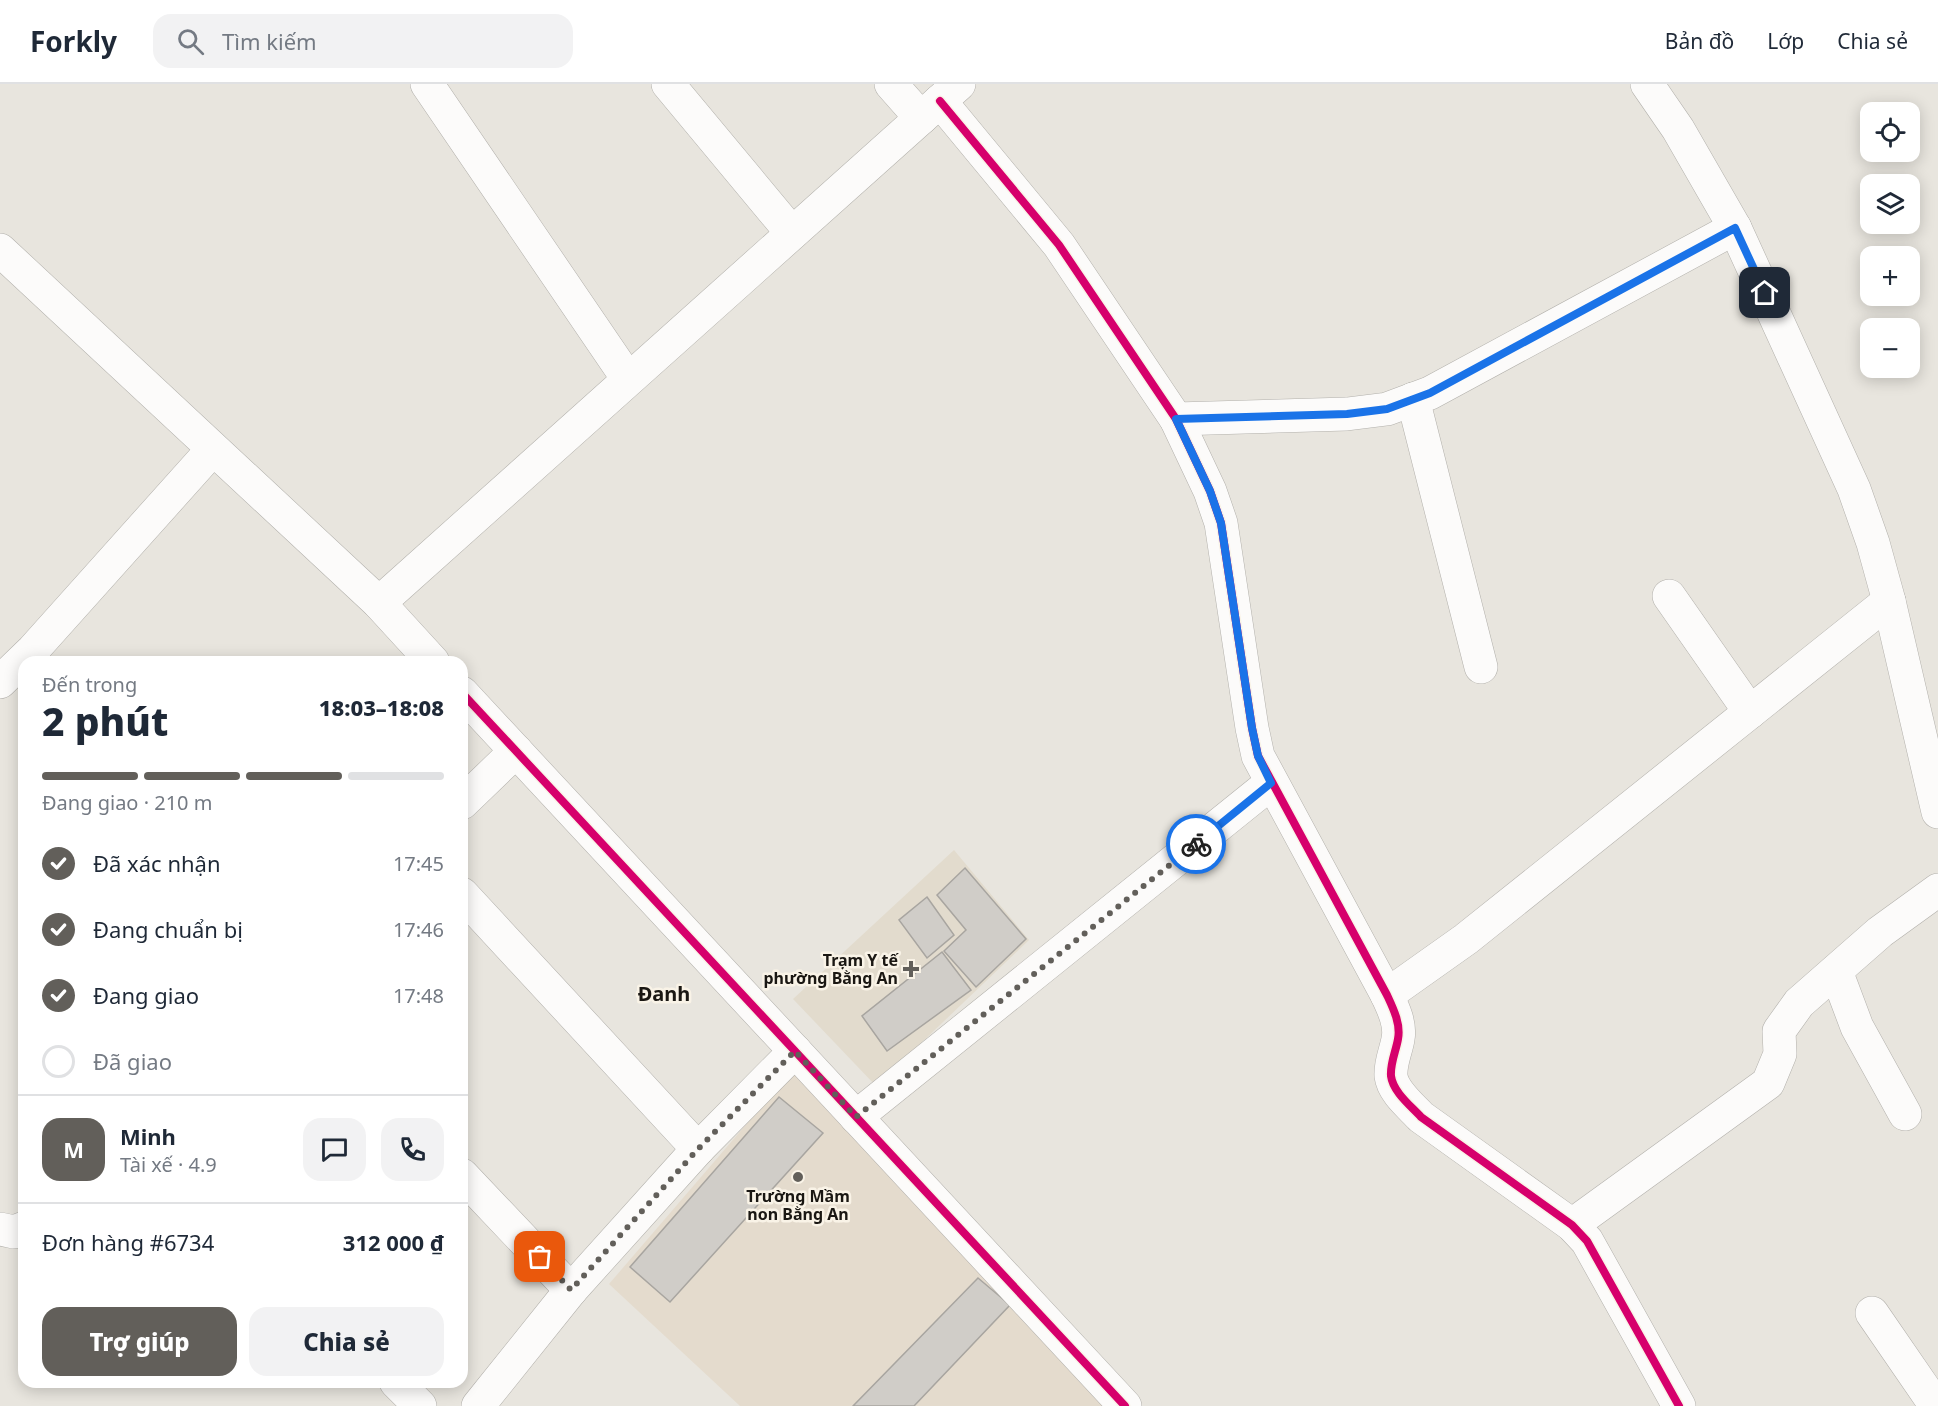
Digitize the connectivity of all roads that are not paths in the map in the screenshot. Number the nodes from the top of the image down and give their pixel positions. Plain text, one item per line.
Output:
1 (427, 84) edge
2 (668, 84) edge
3 (891, 84) edge
4 (1647, 84) edge
5 (940, 101) edge
6 (1735, 228) junction
7 (792, 233) junction
8 (0, 250) edge
9 (628, 379) junction
10 (1413, 399) junction
11 (1176, 419) junction
12 (213, 449) junction
13 (1669, 596) dead end
14 (1889, 601) junction
15 (379, 603) junction
16 (27, 656) edge
17 (428, 656) edge
18 (18, 665) edge
19 (1481, 667) dead end
20 (0, 682) edge
21 (468, 699) edge
22 (1750, 712) junction
23 (516, 751) junction
24 (1271, 783) junction
25 (468, 797) edge
26 (1938, 812) edge
27 (1938, 890) edge
28 (468, 900) edge
29 (1836, 971) junction
30 (1387, 995) junction
31 (795, 1051) junction
32 (1905, 1114) dead end
33 (856, 1117) junction
34 (698, 1149) junction
35 (468, 1181) edge
36 (1572, 1225) junction
37 (0, 1229) edge
38 (18, 1230) edge
39 (571, 1290) junction
40 (1872, 1313) dead end
41 (402, 1388) edge
42 (420, 1406) edge
43 (478, 1406) edge
44 (1125, 1406) edge
45 (1679, 1406) edge
46 (1936, 1406) edge

1 - 9 street
2 - 7 street
3 - 5 street
4 - 6 street
5 - 7 street
5 - 11 street
6 - 10 street
6 - 14 street
7 - 9 street
8 - 12 street
9 - 15 street
10 - 11 street
10 - 19 street
11 - 24 street
12 - 15 street
12 - 16 street
13 - 22 street
14 - 22 street
14 - 26 street
15 - 17 street
18 - 20 street
21 - 23 street
22 - 30 street
23 - 25 street
23 - 31 street
24 - 30 street
24 - 33 street
27 - 29 street
28 - 34 street
29 - 32 street
29 - 36 street
30 - 36 street
31 - 33 street
31 - 34 street
33 - 44 street
34 - 39 street
35 - 39 street
36 - 45 street
37 - 38 street
39 - 43 street
40 - 46 street
41 - 42 street

